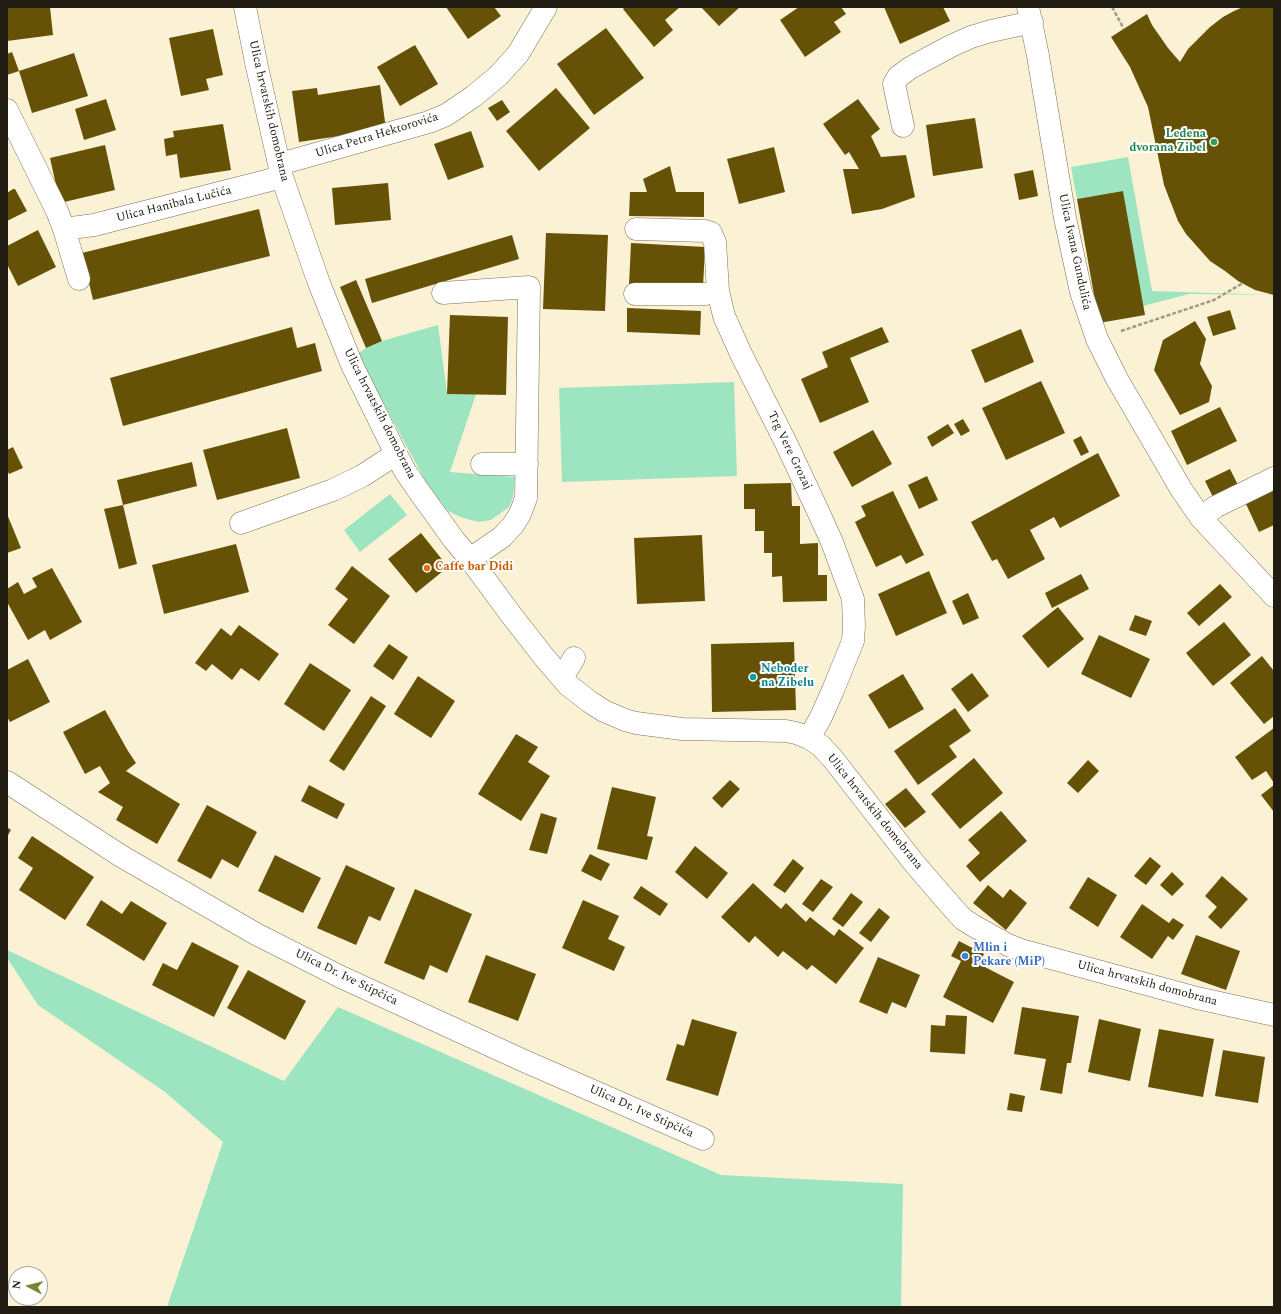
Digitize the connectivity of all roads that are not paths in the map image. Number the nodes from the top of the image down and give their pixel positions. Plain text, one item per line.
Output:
1 (245, 7) edge
2 (546, 7) edge
3 (1030, 14) edge
4 (7, 110) edge
5 (903, 126) dead end
6 (281, 170) junction
7 (64, 229) junction
8 (636, 229) dead end
9 (78, 279) dead end
10 (718, 291) junction
11 (443, 293) dead end
12 (635, 294) dead end
13 (396, 454) junction
14 (482, 464) dead end
15 (527, 464) junction
16 (1274, 478) edge
17 (1201, 518) junction
18 (241, 523) dead end
19 (470, 559) junction
20 (1274, 596) edge
21 (574, 658) dead end
22 (562, 678) junction
23 (809, 738) junction
24 (7, 782) edge
25 (1274, 1015) edge
26 (703, 1139) dead end

1 - 6 street, Ulica hrvatskih domobrana
2 - 6 street, Ulica Petra Hektorovića
3 - 5 street
3 - 17 street, Ulica Ivana Gundulića
4 - 7 street
6 - 7 street, Ulica Hanibala Lučića
6 - 13 street, Ulica hrvatskih domobrana
7 - 9 street
8 - 10 street, Trg Vere Grozaj
10 - 12 street
10 - 23 street, Trg Vere Grozaj
11 - 15 street
13 - 18 street
13 - 19 street, Ulica hrvatskih domobrana
14 - 15 street
15 - 19 street
16 - 17 street
17 - 20 street, Ulica Ivana Gundulića
19 - 22 street, Ulica hrvatskih domobrana
21 - 22 street
22 - 23 street, Ulica hrvatskih domobrana
23 - 25 street, Ulica hrvatskih domobrana
24 - 26 street, Ulica Dr. Ive Stipčića

